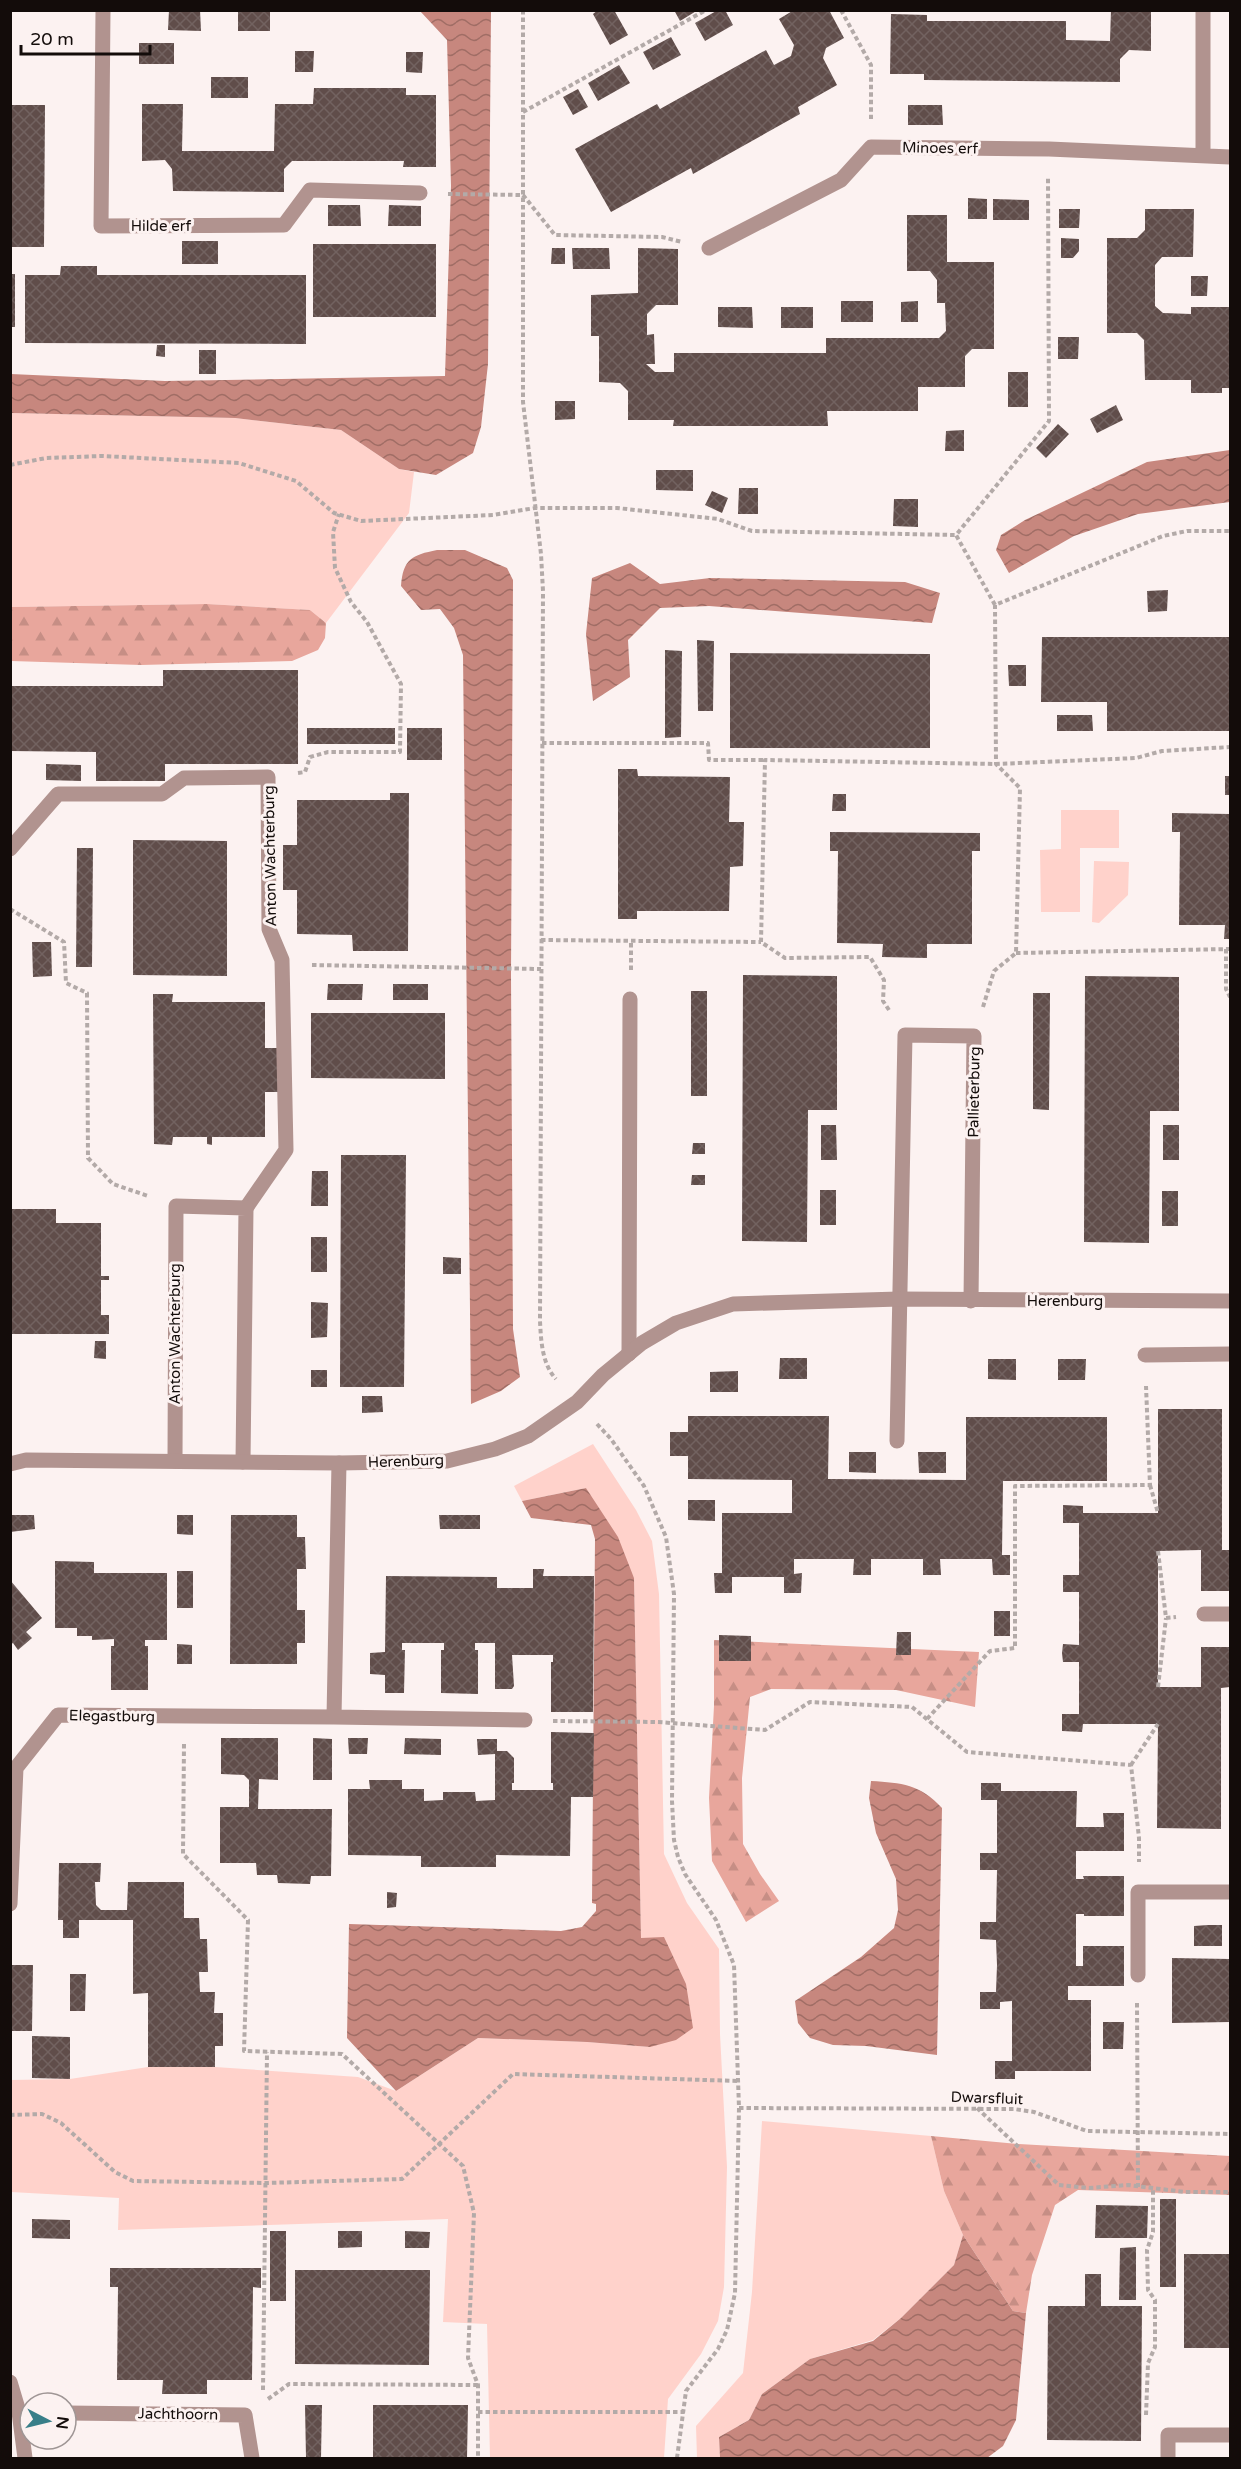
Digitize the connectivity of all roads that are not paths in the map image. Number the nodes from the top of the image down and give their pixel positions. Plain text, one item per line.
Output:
1 (104, 10) edge
2 (1203, 10) edge
3 (1203, 156) junction
4 (1230, 157) edge
5 (420, 193) dead end
6 (709, 248) road end
7 (10, 849) edge
8 (630, 999) dead end
9 (246, 1208) junction
10 (899, 1299) junction
11 (971, 1300) junction
12 (1230, 1301) edge
13 (629, 1354) junction
14 (1230, 1354) edge
15 (1145, 1355) road end
16 (897, 1441) dead end
17 (175, 1461) junction
18 (243, 1462) junction
19 (339, 1463) junction
20 (10, 1464) edge
21 (1204, 1614) road end
22 (1230, 1614) edge
23 (334, 1717) junction
24 (525, 1720) road end
25 (1230, 1892) edge
26 (10, 1904) edge
27 (1138, 1975) road end
28 (10, 2382) edge
29 (18, 2399) edge
30 (78, 2413) edge
31 (1230, 2435) edge
32 (252, 2458) edge
33 (1168, 2458) edge

1 - 5 street, Hilde erf
2 - 3 street
3 - 4 street, Minoes erf
3 - 6 street, Minoes erf
7 - 9 street, Anton Wachterburg
8 - 13 street
9 - 17 street, Anton Wachterburg
9 - 18 street
10 - 11 street, Herenburg
10 - 11 street, Pallieterburg
10 - 13 street, Herenburg
10 - 16 street
11 - 12 street, Herenburg
13 - 19 street, Herenburg
14 - 15 street
17 - 18 street, Herenburg
17 - 20 street, Herenburg
18 - 19 street, Herenburg
19 - 23 street
21 - 22 street
23 - 24 street, Elegastburg
23 - 26 street, Elegastburg
25 - 27 street
28 - 29 street
30 - 32 street, Jachthoorn
31 - 33 street

